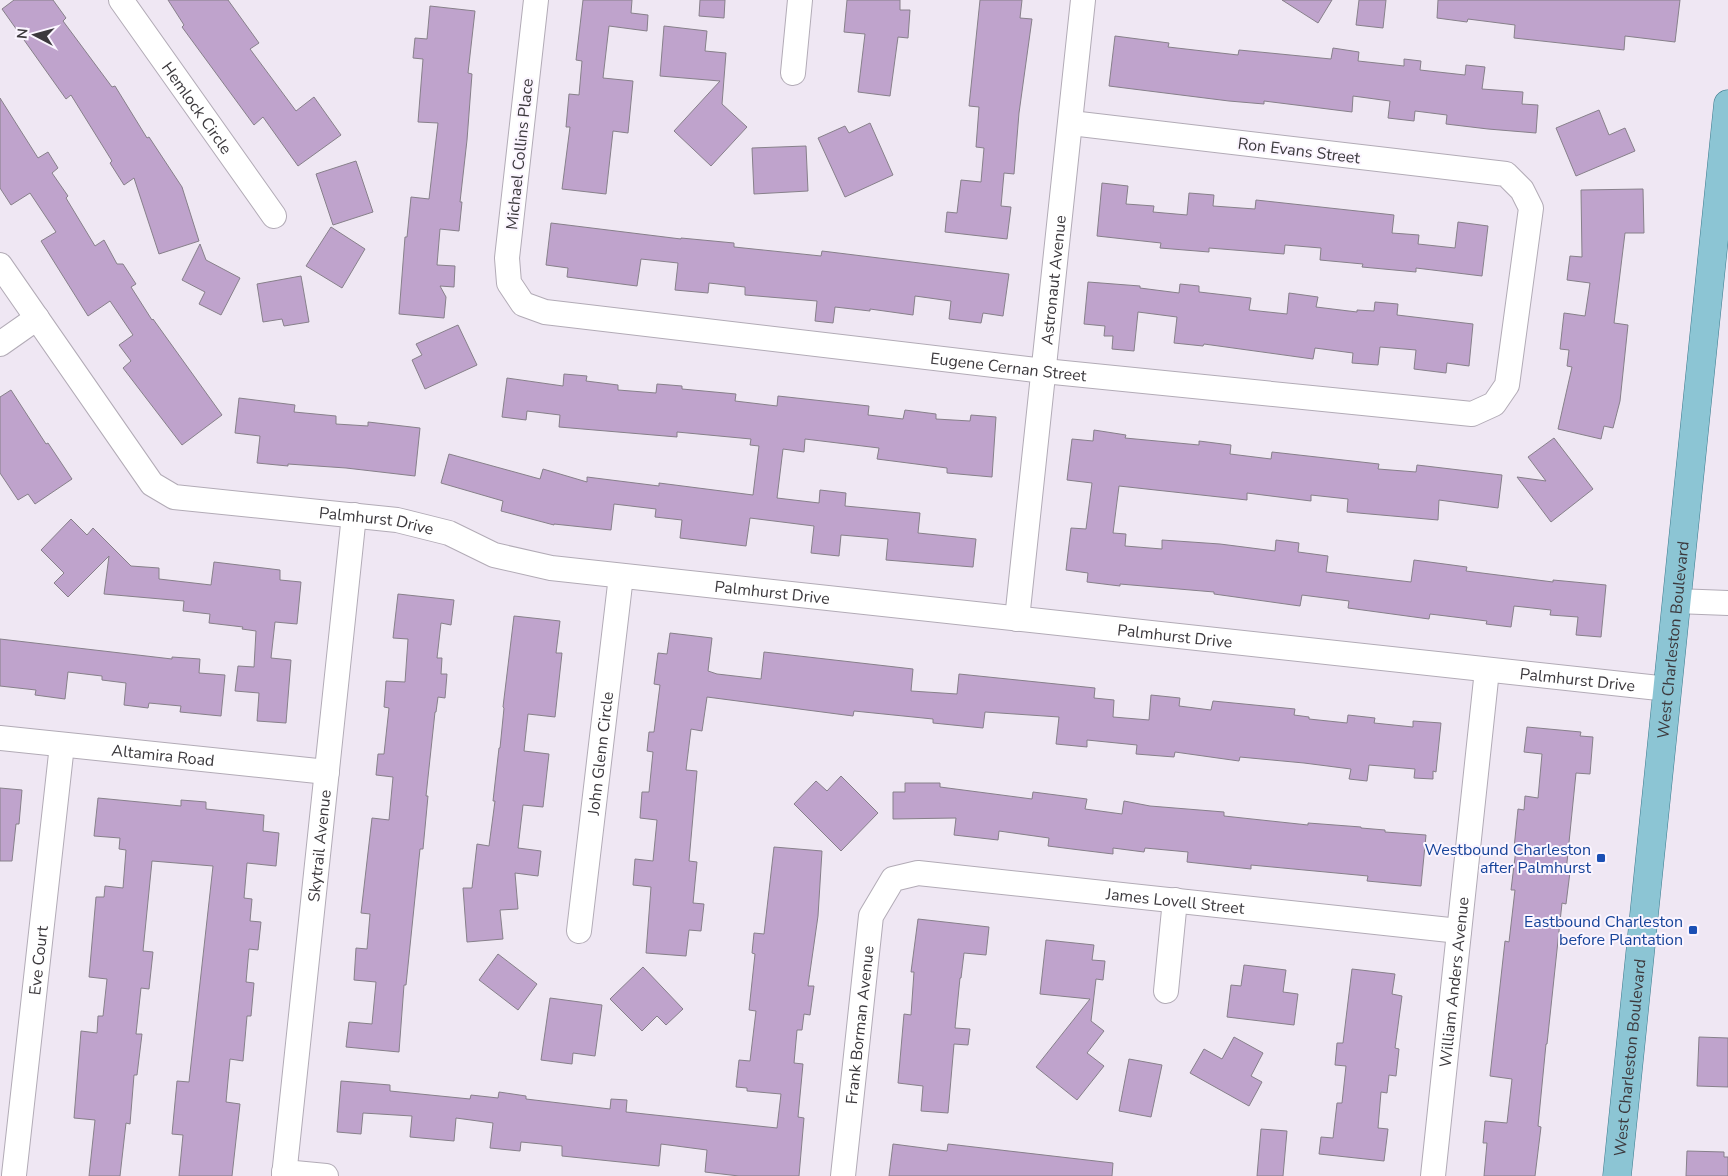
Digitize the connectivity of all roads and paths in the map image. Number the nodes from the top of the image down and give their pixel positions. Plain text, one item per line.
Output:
1 (121, 0) edge
2 (536, 0) edge
3 (800, 0) edge
4 (1082, 0) edge
5 (793, 74) dead end
6 (1728, 104) edge
7 (1070, 123) junction
8 (274, 216) dead end
9 (0, 265) edge
10 (523, 304) joint
11 (37, 318) junction
12 (0, 344) edge
13 (1044, 371) junction
14 (1494, 404) joint
15 (354, 515) junction
16 (621, 576) junction
17 (1676, 601) junction
18 (1728, 603) edge
19 (1017, 619) junction
20 (1487, 670) junction
21 (1668, 689) junction
22 (0, 738) edge
23 (62, 744) junction
24 (327, 772) junction
25 (893, 879) joint
26 (1175, 900) junction
27 (579, 931) dead end
28 (1458, 931) junction
29 (1166, 991) dead end
30 (284, 1174) edge
31 (14, 1175) dead end
32 (326, 1176) edge
33 (843, 1176) edge
34 (1433, 1176) edge
35 (1617, 1176) edge

1 - 8 street, Hemlock Circle
2 - 10 street, Michael Collins Place
3 - 5 street
4 - 7 street, Astronaut Avenue
6 - 17 main road, West Charleston Boulevard
7 - 13 street, Astronaut Avenue
7 - 14 street, Ron Evans Street
9 - 11 street, Palmhurst Drive
10 - 13 street, Eugene Cernan Street
11 - 12 street
11 - 15 street, Palmhurst Drive
13 - 14 street, Eugene Cernan Street
13 - 19 street, Astronaut Avenue
15 - 16 street, Palmhurst Drive
15 - 24 street, Skytrail Avenue
16 - 19 street, Palmhurst Drive
16 - 27 street, John Glenn Circle
17 - 18 street
17 - 21 main road, West Charleston Boulevard
19 - 20 street, Palmhurst Drive
20 - 21 street, Palmhurst Drive
20 - 28 street, William Anders Avenue
21 - 35 main road, West Charleston Boulevard
22 - 23 street, Altamira Road
23 - 24 street, Altamira Road
23 - 31 street, Eve Court
24 - 30 street, Skytrail Avenue
25 - 26 street, James Lovell Street
25 - 33 street, Frank Borman Avenue
26 - 28 street, James Lovell Street
26 - 29 street
28 - 34 street, William Anders Avenue
30 - 32 street

